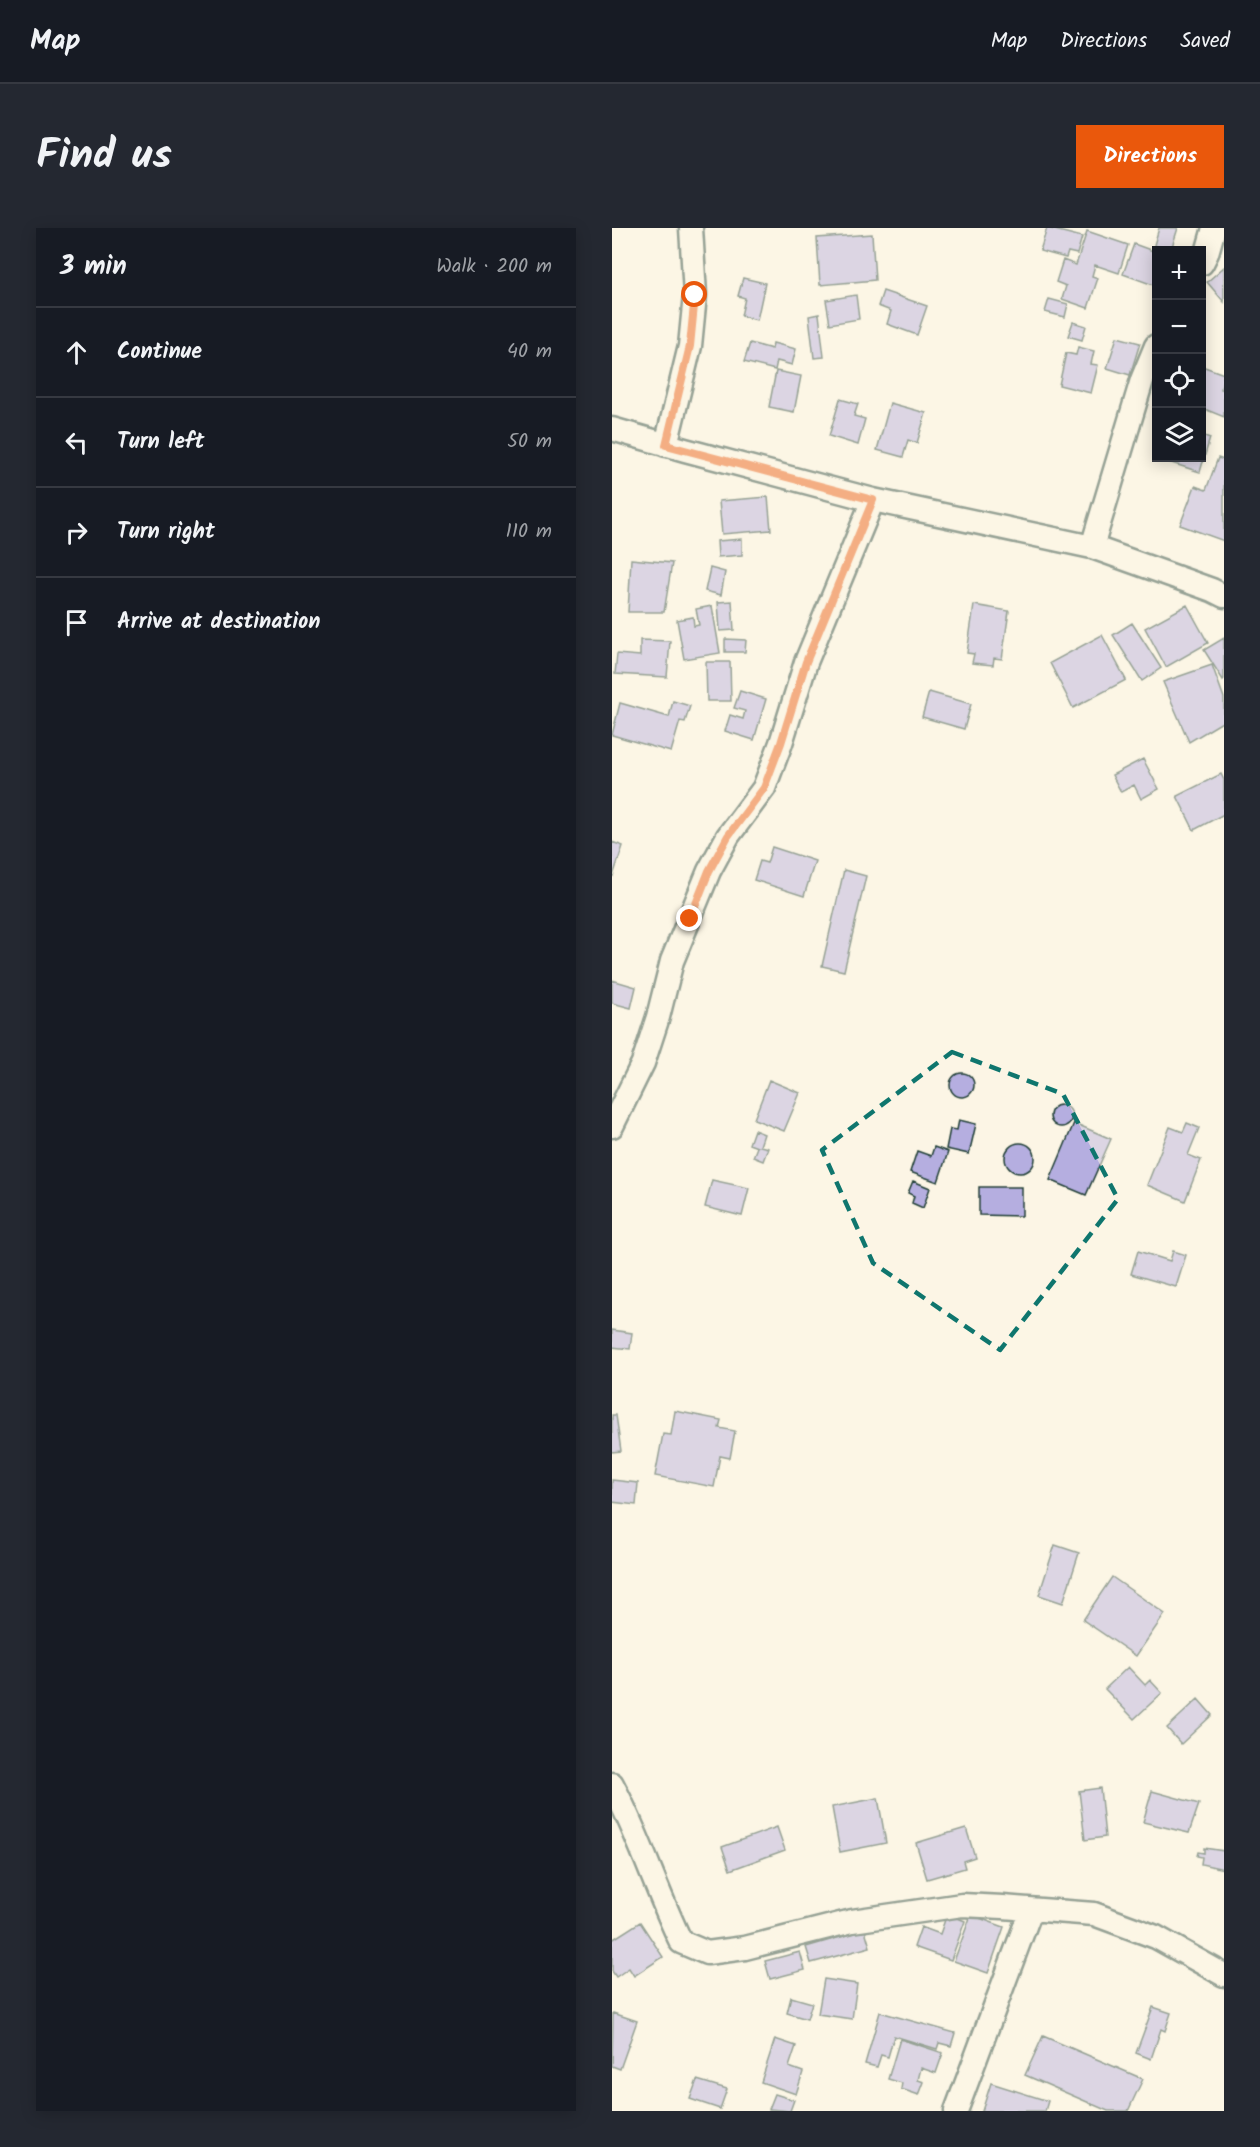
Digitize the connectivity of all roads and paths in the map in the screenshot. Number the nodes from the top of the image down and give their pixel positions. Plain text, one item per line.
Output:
1 (691, 228) edge
2 (1214, 228) edge
3 (1206, 255) edge
4 (1153, 354) edge
5 (612, 429) edge
6 (666, 445) junction
7 (873, 500) junction
8 (1092, 548) junction
9 (1224, 596) edge
10 (612, 1126) edge
11 (612, 1784) edge
12 (1031, 1910) junction
13 (1224, 1975) edge
14 (956, 2111) edge

1 - 6 street
2 - 3 street
4 - 8 street
5 - 6 street
6 - 7 street
7 - 8 street
7 - 10 street
8 - 9 street
11 - 12 street
12 - 13 street
12 - 14 street

